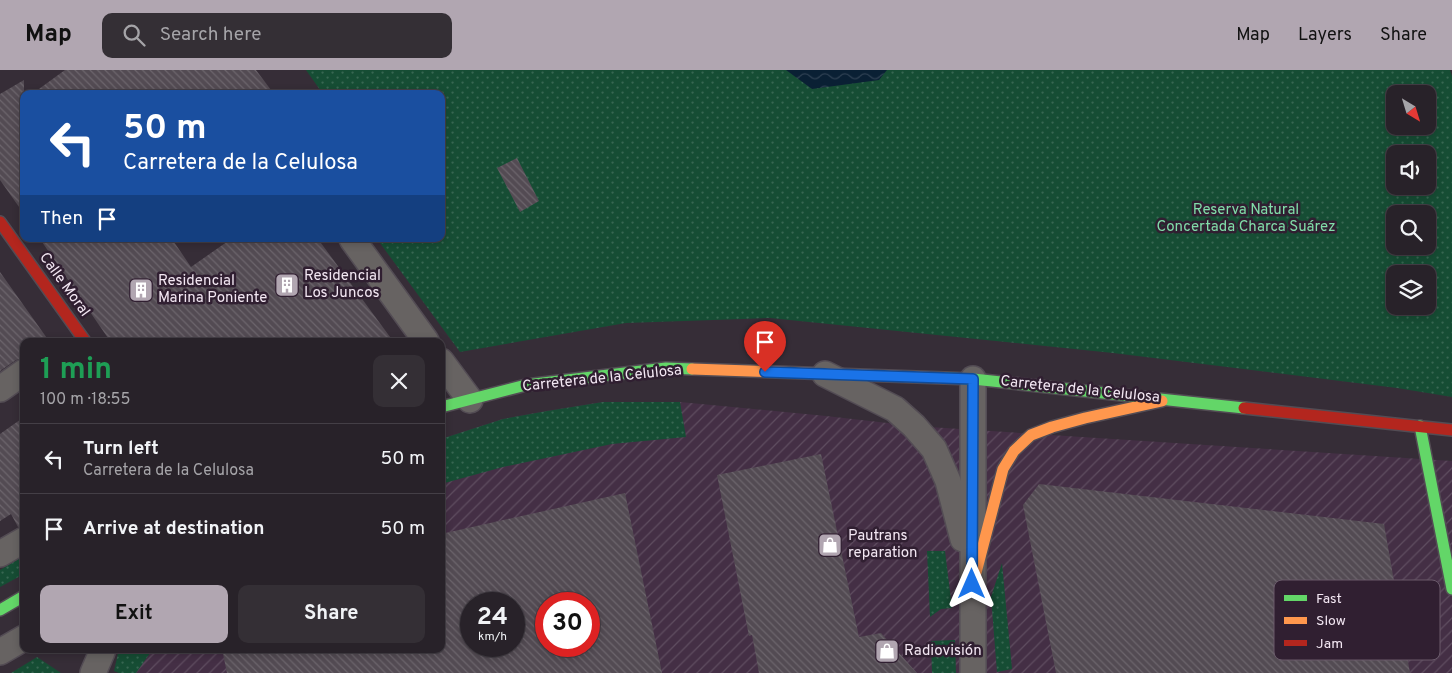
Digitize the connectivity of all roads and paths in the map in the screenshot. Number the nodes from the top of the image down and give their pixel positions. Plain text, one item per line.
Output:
1 (0, 222) edge
2 (354, 242) edge
3 (76, 338) edge
4 (424, 338) edge
5 (445, 366) edge
6 (825, 374) junction
7 (20, 375) edge
8 (973, 379) junction
9 (0, 390) edge
10 (470, 400) junction
11 (1170, 400) junction
12 (445, 406) edge
13 (1420, 426) junction
14 (1452, 430) edge
15 (20, 542) edge
16 (0, 554) edge
17 (972, 584) junction
18 (1452, 589) edge
19 (20, 598) edge
20 (0, 610) edge
21 (20, 640) edge
22 (0, 652) edge
23 (102, 653) edge
24 (93, 673) edge
25 (973, 673) edge

1 - 3 main road, Calle Moral
2 - 4 street
5 - 10 street
6 - 8 main road, Carretera de la Celulosa
6 - 10 main road, Carretera de la Celulosa
6 - 17 street
7 - 9 street
8 - 11 main road, Carretera de la Celulosa
8 - 17 street
10 - 12 main road, Carretera de la Celulosa
11 - 13 main road, Carretera de la Celulosa
11 - 17 main road
13 - 14 main road, Carretera de la Celulosa
13 - 18 main road
15 - 16 street
17 - 25 street
19 - 20 main road
21 - 22 street
23 - 24 street

